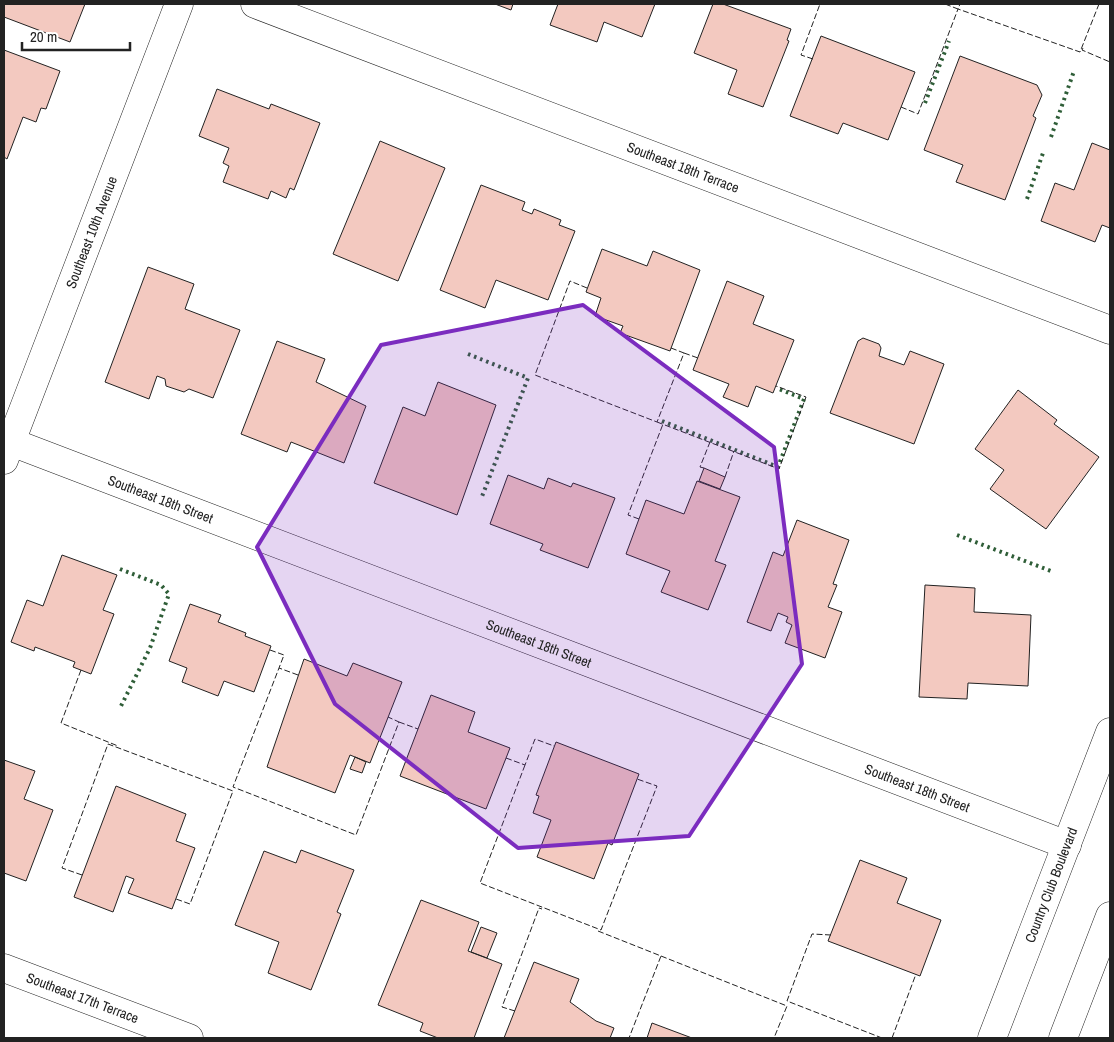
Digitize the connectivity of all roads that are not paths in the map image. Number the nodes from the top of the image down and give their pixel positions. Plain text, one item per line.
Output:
1 (180, 4) edge
2 (255, 4) edge
3 (1110, 330) edge
4 (7, 451) edge
5 (1110, 732) edge
6 (1067, 845) junction
7 (1110, 916) edge
8 (4, 968) edge
9 (189, 1038) edge
10 (992, 1038) edge
11 (1063, 1038) edge

1 - 4 street, Southeast 10th Avenue
2 - 3 street, Southeast 18th Terrace
4 - 6 street, Southeast 18th Street
5 - 6 street, Country Club Boulevard
6 - 10 street, Country Club Boulevard
7 - 11 street
8 - 9 street, Southeast 17th Terrace

